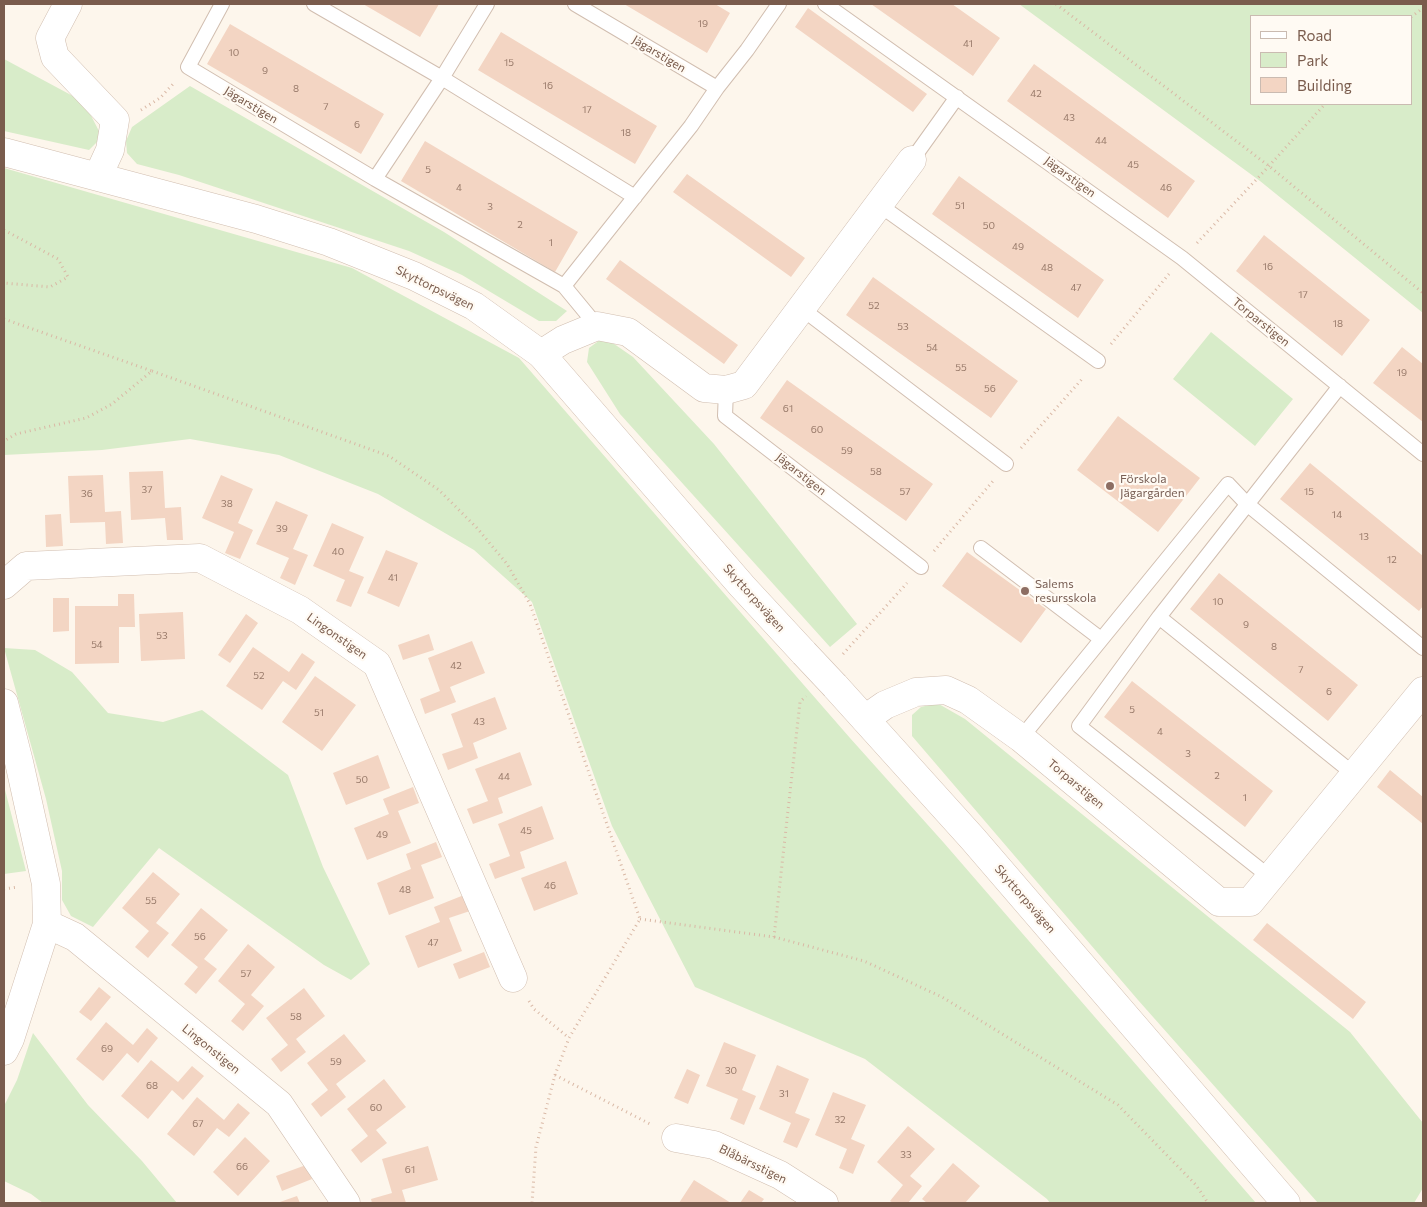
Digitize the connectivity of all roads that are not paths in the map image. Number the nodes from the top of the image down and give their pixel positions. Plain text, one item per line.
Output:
1 (68, 4) edge
2 (222, 4) edge
3 (314, 4) edge
4 (487, 4) edge
5 (576, 4) edge
6 (779, 4) edge
7 (825, 4) edge
8 (442, 78) junction
9 (717, 88) junction
10 (957, 97) junction
11 (4, 152) edge
12 (912, 160) joint
13 (98, 176) junction
14 (375, 179) junction
15 (635, 197) junction
16 (878, 204) junction
17 (1182, 258) joint
18 (564, 286) junction
19 (801, 308) junction
20 (598, 326) junction
21 (542, 354) junction
22 (1098, 361) dead end
23 (1340, 386) junction
24 (726, 390) junction
25 (1423, 454) edge
26 (1006, 464) dead end
27 (1248, 504) junction
28 (981, 548) dead end
29 (921, 567) dead end
30 (4, 585) edge
31 (1160, 617) junction
32 (1101, 639) junction
33 (1423, 648) edge
34 (1423, 691) edge
35 (4, 703) edge
36 (865, 719) junction
37 (1020, 738) junction
38 (1355, 775) junction
39 (1270, 878) junction
40 (47, 924) junction
41 (514, 978) road end
42 (4, 1051) edge
43 (676, 1138) road end
44 (346, 1203) edge
45 (824, 1203) edge
46 (1286, 1203) edge

1 - 13 street
2 - 14 lane, Jägarstigen
3 - 8 lane
4 - 8 lane
5 - 9 lane, Jägarstigen
6 - 9 lane
7 - 10 lane, Jägarstigen
8 - 14 lane
8 - 15 lane
9 - 15 lane
10 - 12 lane
10 - 17 lane, Jägarstigen
11 - 13 street, Skyttorpsvägen
12 - 16 street
13 - 21 street, Skyttorpsvägen
14 - 18 lane, Jägarstigen
15 - 18 lane
16 - 19 street
16 - 22 lane
17 - 23 lane, Torparstigen
18 - 20 lane, Jägarstigen
19 - 24 street
19 - 26 lane
20 - 21 street
20 - 24 street
21 - 36 street, Skyttorpsvägen, bridge
23 - 25 lane, Torparstigen
23 - 27 lane
24 - 29 lane, Jägarstigen
27 - 31 lane
27 - 32 lane
27 - 33 lane
28 - 32 lane
30 - 41 street, Lingonstigen
31 - 38 lane
31 - 39 lane
32 - 37 lane
34 - 38 street, Torparstigen
35 - 40 street
36 - 37 street, Torparstigen
36 - 46 street, Skyttorpsvägen
37 - 39 street, Torparstigen
38 - 39 street, Torparstigen
40 - 42 street
40 - 44 street, Lingonstigen
43 - 45 street, Blåbärsstigen

